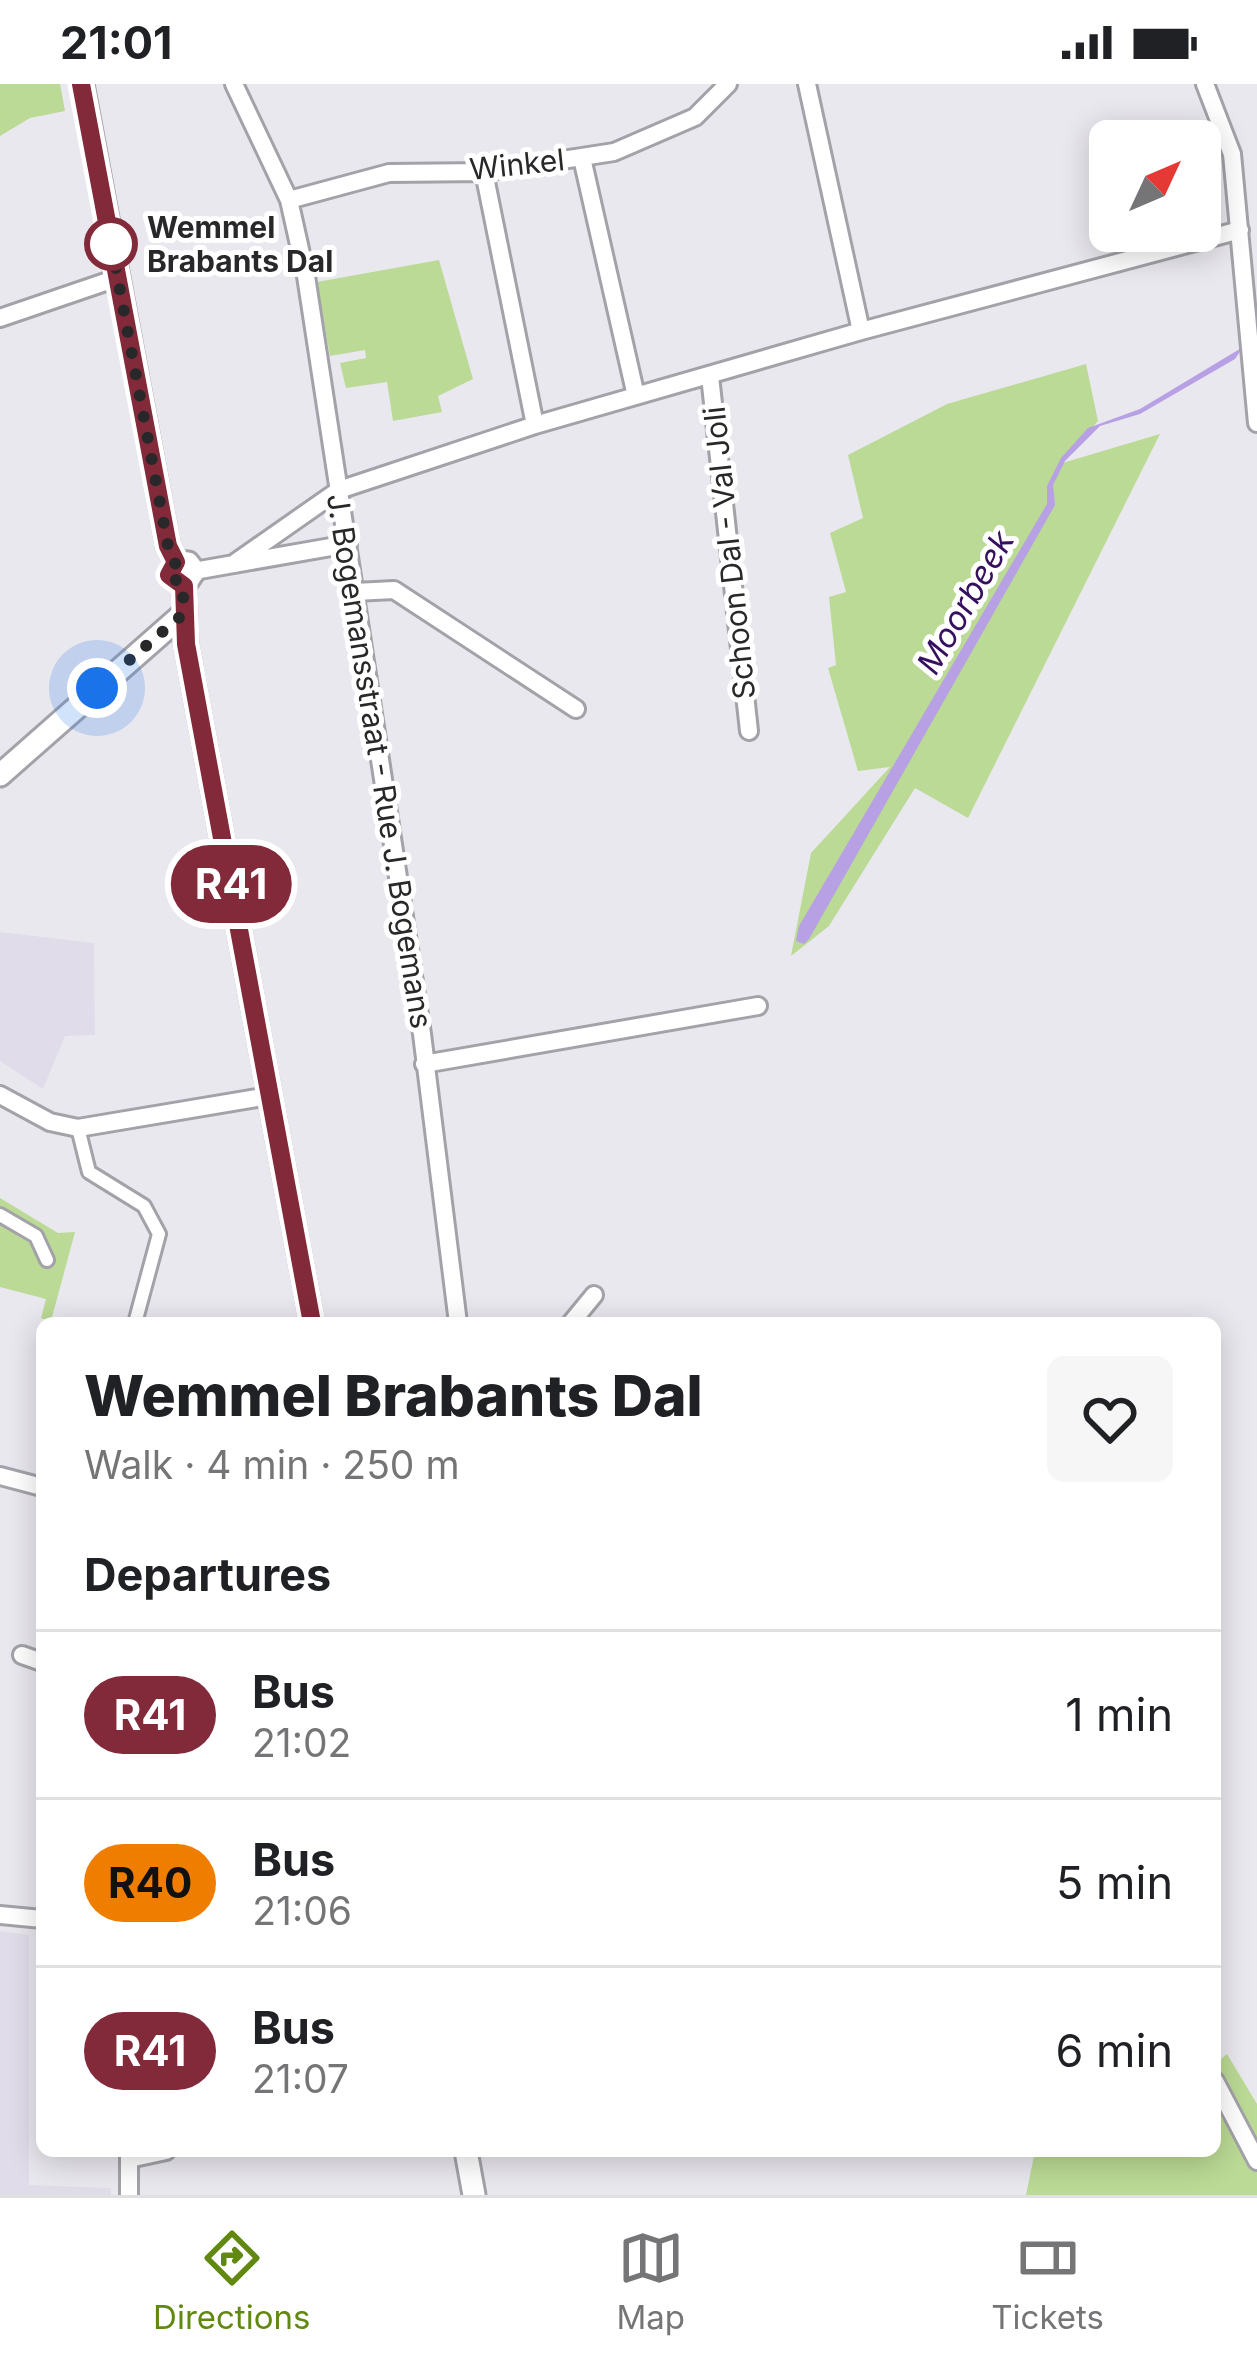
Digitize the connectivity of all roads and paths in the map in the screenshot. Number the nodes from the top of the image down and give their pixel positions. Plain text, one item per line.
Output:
1 (82, 84) edge
2 (234, 84) edge
3 (728, 84) edge
4 (807, 84) edge
5 (1205, 84) edge
6 (582, 158) junction
7 (484, 172) junction
8 (289, 200) junction
9 (1240, 230) junction
10 (117, 278) junction
11 (0, 318) edge
12 (861, 331) junction
13 (710, 376) junction
14 (636, 396) junction
15 (1257, 423) edge
16 (535, 425) junction
17 (339, 490) junction
18 (348, 544) junction
19 (236, 562) junction
20 (185, 573) junction
21 (355, 592) junction
22 (182, 615) junction
23 (576, 709) dead end
24 (749, 731) dead end
25 (0, 775) edge
26 (758, 1006) dead end
27 (424, 1064) junction
28 (0, 1095) edge
29 (269, 1096) junction
30 (78, 1128) junction
31 (0, 1215) edge
32 (47, 1260) dead end
33 (595, 1295) dead end
34 (137, 1317) edge
35 (311, 1317) edge
36 (457, 1317) edge
37 (576, 1317) edge
38 (0, 1476) edge
39 (36, 1485) edge
40 (22, 1654) dead end
41 (36, 1660) edge
42 (0, 1915) edge
43 (36, 1918) edge
44 (1221, 2092) edge
45 (129, 2157) edge
46 (467, 2157) edge
47 (1257, 2161) edge
48 (129, 2195) edge
49 (474, 2195) edge

1 - 10 street
2 - 8 street, J. Bogemansstraat - Rue J. Bogemans
3 - 6 street, Winkel
4 - 12 street
5 - 9 street
6 - 7 street, Winkel
6 - 14 street
7 - 8 street, Winkel
7 - 16 street
8 - 17 street, J. Bogemansstraat - Rue J. Bogemans
9 - 12 street
9 - 15 street
10 - 11 street
10 - 20 street
12 - 13 street
13 - 14 street
13 - 24 street, Schoon Dal - Val Joli
14 - 16 street
16 - 17 street
17 - 18 street, J. Bogemansstraat - Rue J. Bogemans
17 - 19 street
18 - 19 street
18 - 21 street, J. Bogemansstraat - Rue J. Bogemans
19 - 20 street
20 - 22 street
21 - 23 street
21 - 27 street, J. Bogemansstraat - Rue J. Bogemans
22 - 25 street
22 - 29 street
26 - 27 street
27 - 36 street, J. Bogemansstraat - Rue J. Bogemans
28 - 30 street
29 - 30 street
29 - 35 street
30 - 34 street
31 - 32 street
33 - 37 street
38 - 39 street
40 - 41 street
42 - 43 street
44 - 47 street
45 - 48 street
46 - 49 street

